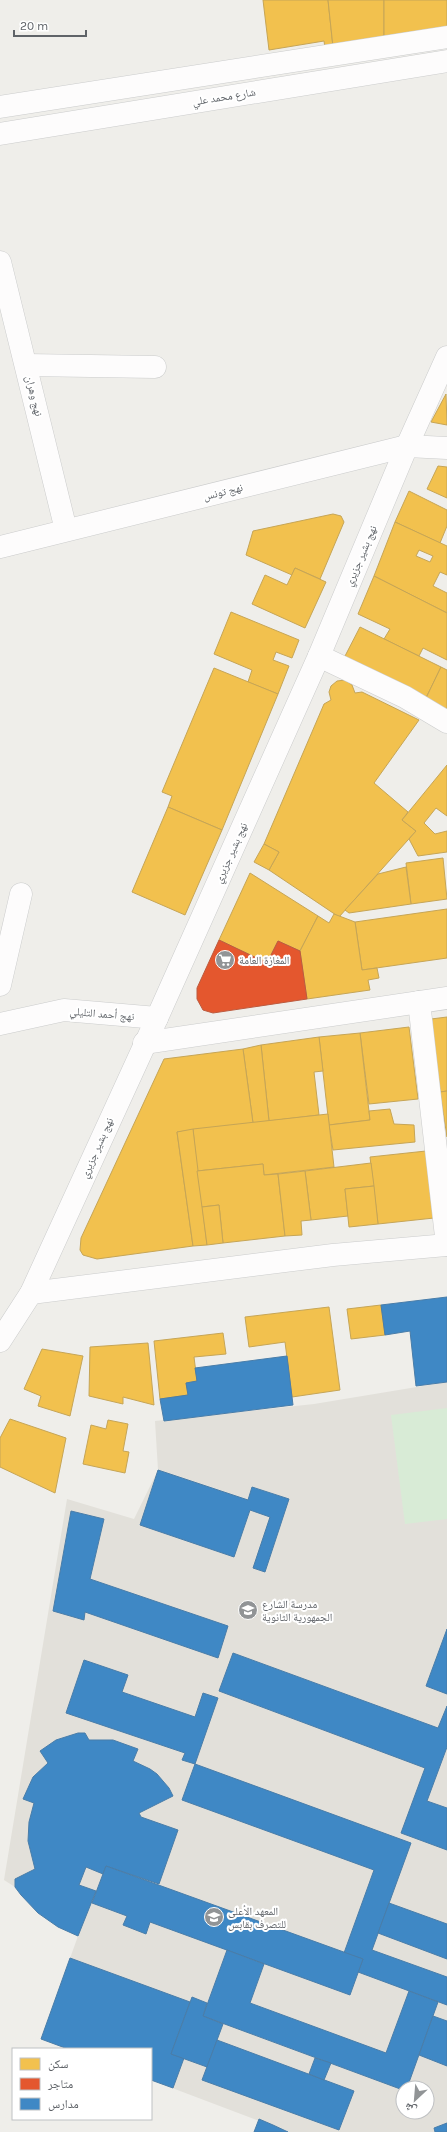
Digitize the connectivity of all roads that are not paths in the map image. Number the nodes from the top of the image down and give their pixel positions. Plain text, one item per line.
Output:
1 (447, 37) edge
2 (447, 61) edge
3 (0, 107) edge
4 (0, 134) edge
5 (0, 262) edge
6 (8, 323) edge
7 (447, 357) edge
8 (26, 364) junction
9 (155, 367) dead end
10 (407, 446) junction
11 (447, 448) edge
12 (66, 530) junction
13 (0, 547) edge
14 (319, 656) junction
15 (447, 722) edge
16 (21, 894) dead end
17 (0, 985) edge
18 (447, 998) edge
19 (419, 1002) junction
20 (157, 1018) junction
21 (0, 1024) edge
22 (144, 1043) junction
23 (447, 1245) edge
24 (32, 1293) junction
25 (0, 1342) edge

1 - 3 street
2 - 4 street, شارع محمد علي
5 - 6 street, نهج وهران
6 - 8 street, نهج وهران
7 - 10 street, نهج بشير جزيري
8 - 9 street
8 - 12 street, نهج وهران
10 - 11 street, نهج تونس
10 - 12 street, نهج تونس
10 - 14 street, نهج بشير جزيري
12 - 13 street, نهج تونس
14 - 15 street
14 - 20 street, نهج بشير جزيري
16 - 17 street
18 - 19 street
19 - 22 street
19 - 23 street
20 - 21 street, نهج أحمد التليلي
20 - 22 street, نهج بشير جزيري
22 - 24 street, نهج بشير جزيري
23 - 24 street
24 - 25 street, نهج بشير جزيري

